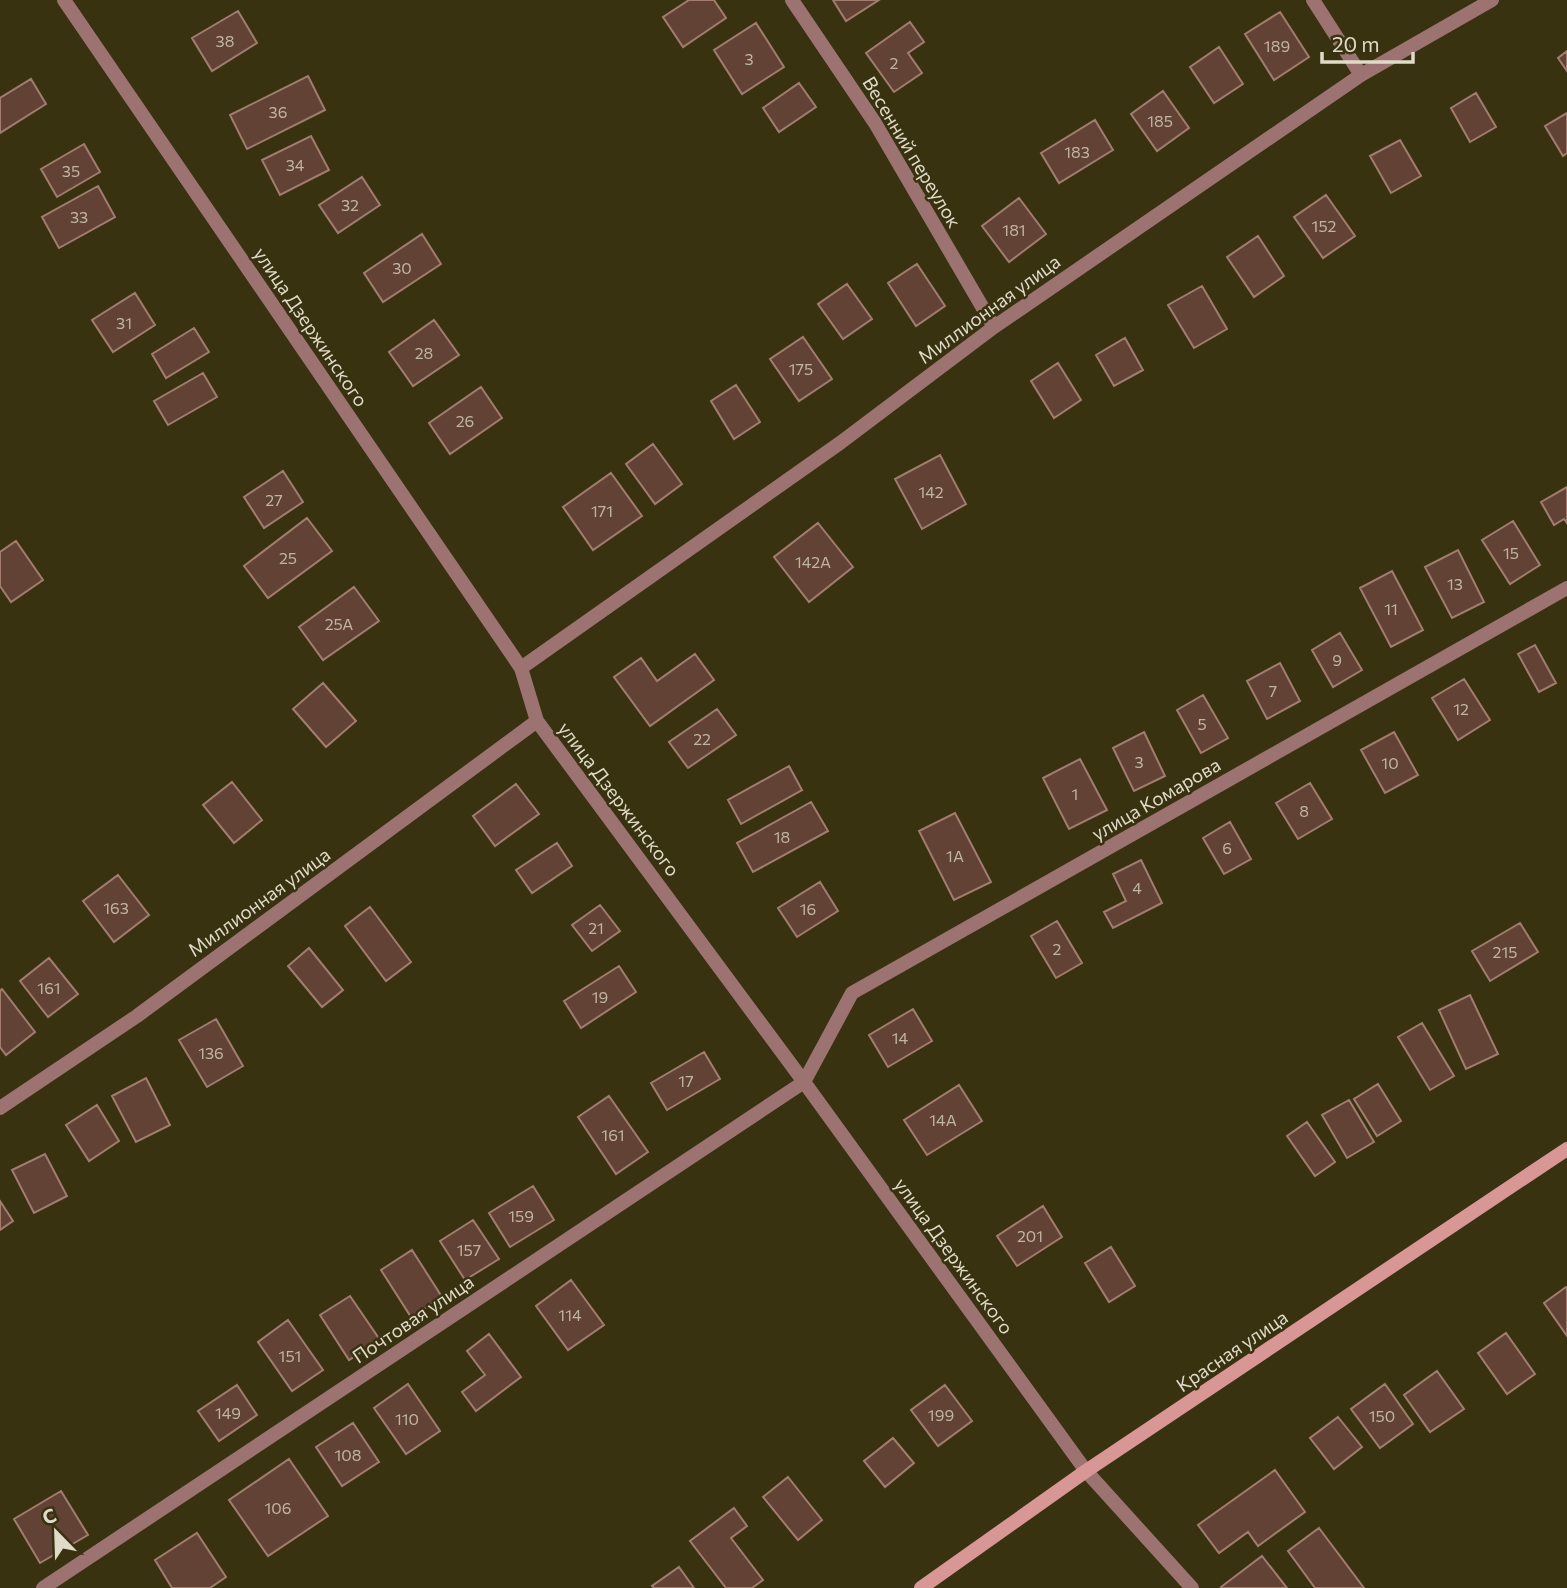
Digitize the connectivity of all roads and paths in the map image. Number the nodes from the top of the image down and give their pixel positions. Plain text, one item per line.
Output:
1 (64, 0) edge
2 (792, 0) edge
3 (1313, 0) edge
4 (1492, 0) edge
5 (1361, 75) junction
6 (994, 327) junction
7 (1567, 588) edge
8 (521, 668) junction
9 (537, 721) junction
10 (804, 1082) junction
11 (0, 1108) edge
12 (1567, 1150) edge
13 (1086, 1471) junction
14 (43, 1588) edge
15 (921, 1588) edge
16 (1192, 1588) edge

1 - 8 street, улица Дзержинского
2 - 6 street, Весенний переулок
3 - 5 street
4 - 5 street, Миллионная улица
5 - 6 street, Миллионная улица
6 - 8 street, Миллионная улица
7 - 10 street, улица Комарова
8 - 9 street, улица Дзержинского
9 - 10 street, улица Дзержинского
9 - 11 street, Миллионная улица
10 - 13 street, улица Дзержинского
10 - 14 street, Почтовая улица
12 - 13 main road, Красная улица
13 - 15 main road, Красная улица
13 - 16 street, улица Дзержинского

